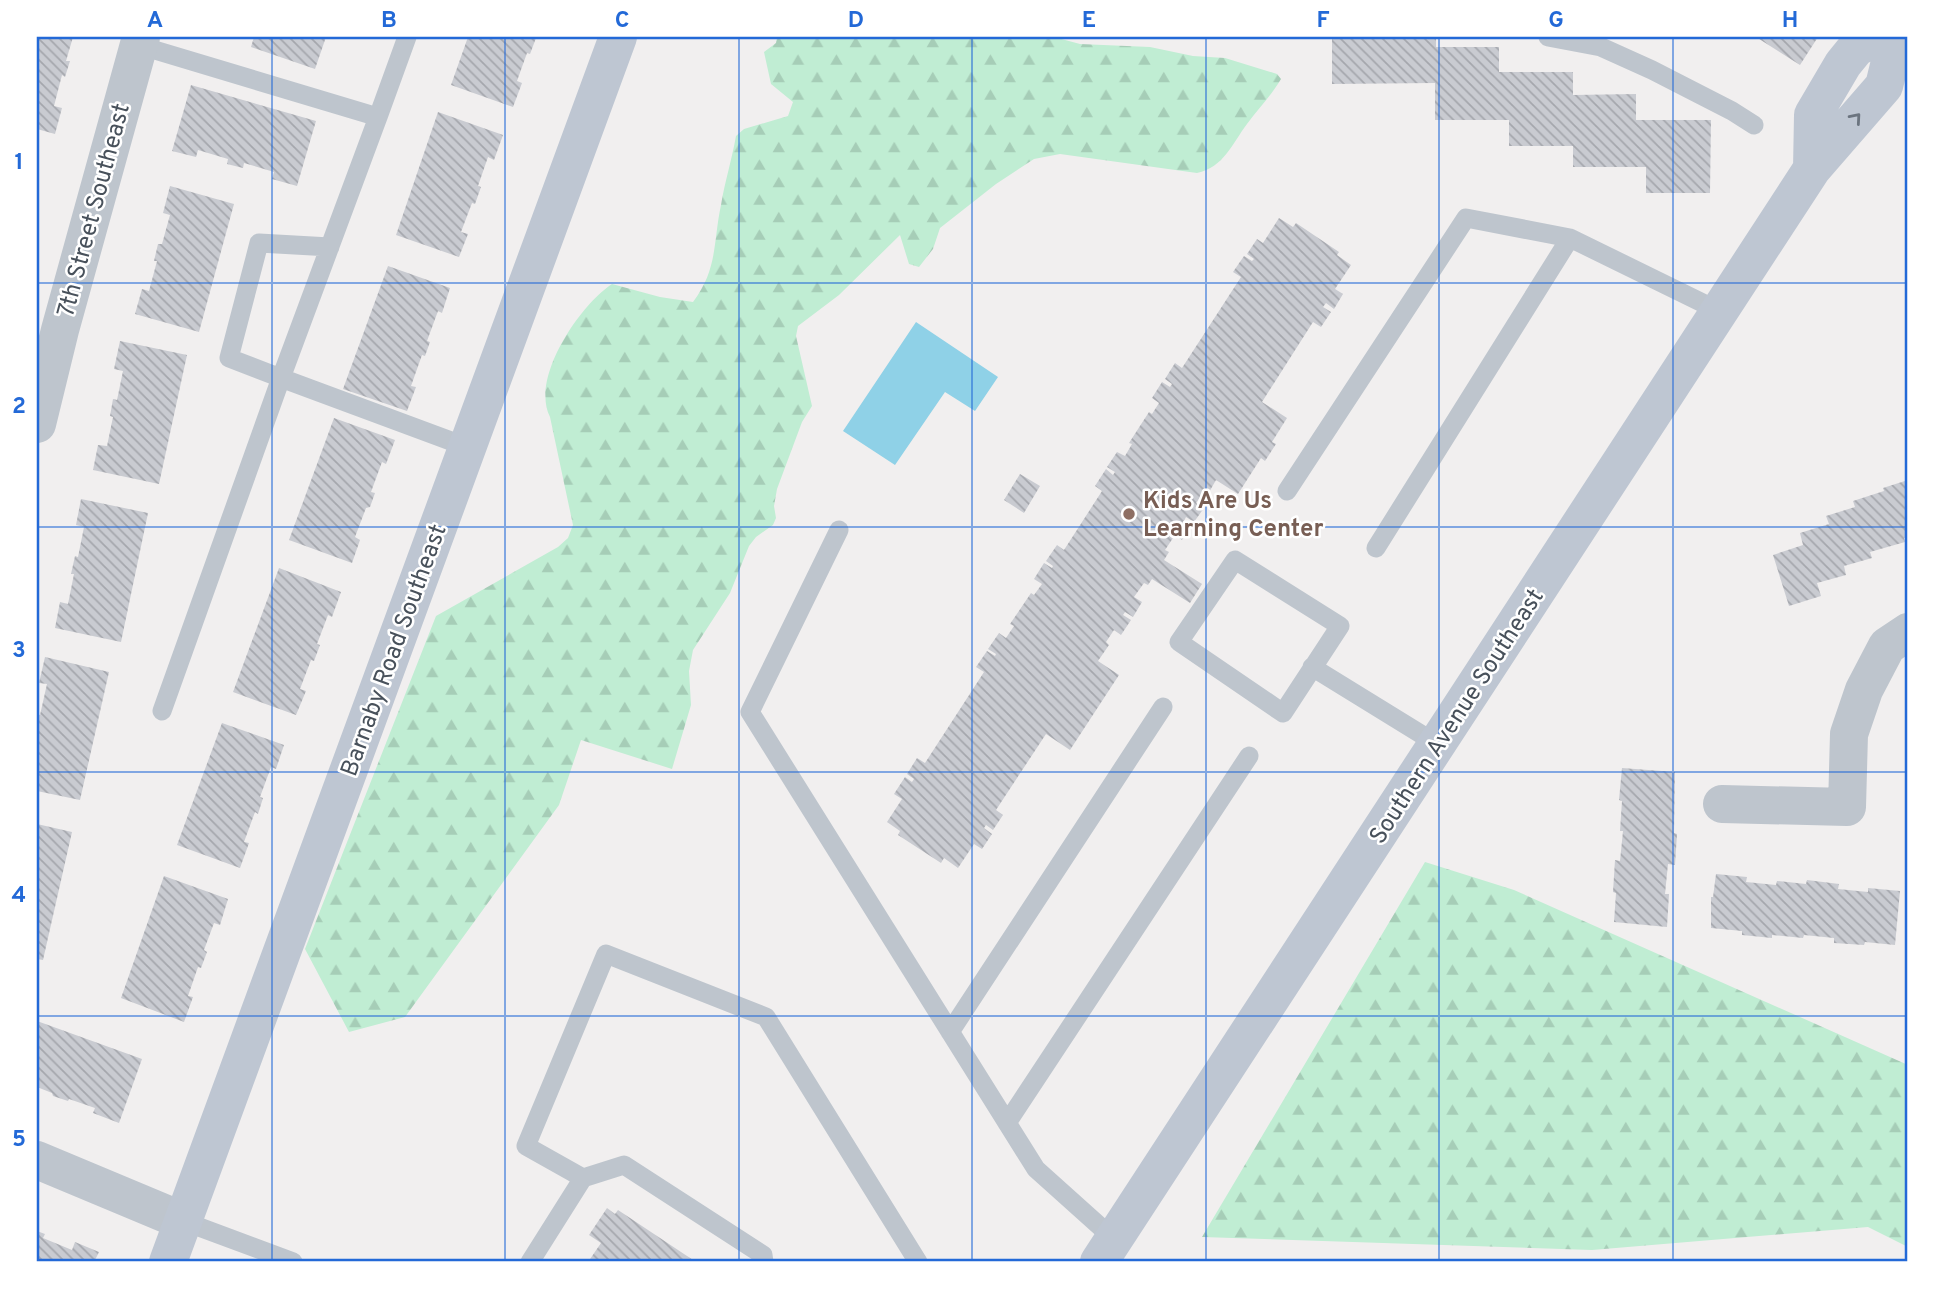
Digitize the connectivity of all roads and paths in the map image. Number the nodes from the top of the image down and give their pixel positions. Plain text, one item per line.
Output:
1 (407, 37) edge
2 (618, 37) edge
3 (1548, 37) edge
4 (1875, 37) edge
5 (1896, 37) edge
6 (140, 41) edge
7 (378, 117) junction
8 (1754, 125) dead end
9 (1812, 169) junction
10 (1570, 238) junction
11 (330, 247) junction
12 (1719, 311) junction
13 (281, 378) junction
14 (37, 424) edge
15 (467, 447) junction
16 (1287, 491) dead end
17 (839, 530) dead end
18 (1376, 548) dead end
19 (1908, 632) edge
20 (1312, 667) junction
21 (1163, 707) dead end
22 (162, 711) dead end
23 (1437, 744) junction
24 (1249, 756) dead end
25 (1722, 804) dead end
26 (950, 1032) junction
27 (1007, 1123) junction
28 (37, 1160) edge
29 (583, 1178) junction
30 (183, 1221) junction
31 (1106, 1251) edge
32 (168, 1262) edge
33 (293, 1262) edge
34 (530, 1262) edge
35 (764, 1262) edge
36 (918, 1262) edge

1 - 7 lane
2 - 15 main road, Barnaby Road Southeast
3 - 8 lane
4 - 9 main road
9 -> 5 main road, Southern Avenue Southeast
6 - 7 lane
6 - 14 street, 7th Street Southeast
7 - 11 lane
9 - 12 main road, Southern Avenue Southeast
10 - 12 lane
10 - 16 lane
10 - 18 lane
11 - 13 lane
11 - 13 lane
12 - 23 main road, Southern Avenue Southeast
13 - 15 lane
13 - 22 lane
15 - 30 main road, Barnaby Road Southeast
17 - 26 lane
19 - 25 street
20 - 20 lane
20 - 23 lane
21 - 26 lane
23 - 31 main road, Southern Avenue Southeast
24 - 27 lane
26 - 27 lane
27 - 31 lane
28 - 30 street
29 - 34 lane
29 - 35 lane
29 - 36 lane
30 - 32 main road, Barnaby Road Southeast
30 - 33 lane

